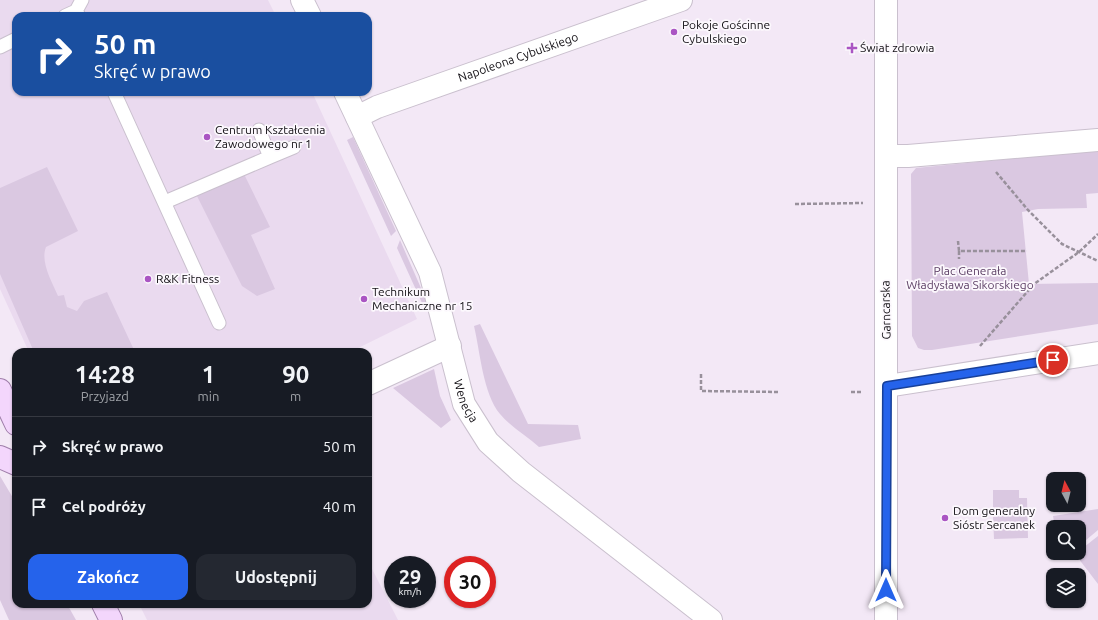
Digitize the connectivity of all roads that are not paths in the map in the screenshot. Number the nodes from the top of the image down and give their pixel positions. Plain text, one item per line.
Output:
1 (302, 0) edge
2 (681, 0) edge
3 (886, 0) edge
4 (308, 12) edge
5 (12, 41) edge
6 (0, 47) edge
7 (116, 96) edge
8 (347, 96) edge
9 (357, 117) junction
10 (259, 130) dead end
11 (1098, 140) edge
12 (294, 147) dead end
13 (886, 156) junction
14 (270, 157) junction
15 (165, 202) junction
16 (220, 323) dead end
17 (450, 346) junction
18 (1098, 353) edge
19 (372, 382) edge
20 (887, 386) junction
21 (0, 390) edge
22 (12, 416) edge
23 (0, 457) edge
24 (12, 462) edge
25 (105, 608) edge
26 (111, 620) edge
27 (711, 620) edge
28 (886, 620) edge

1 - 4 street
2 - 9 street, Napoleona Cybulskiego
3 - 13 street, Garncarska
5 - 6 lane
7 - 15 lane
8 - 9 street, Wenecja
9 - 17 street, Wenecja
10 - 14 lane
11 - 13 street
12 - 14 lane
13 - 20 street, Garncarska
14 - 15 lane
15 - 16 lane
17 - 19 street
17 - 27 street, Wenecja
18 - 20 street
20 - 28 street, Garncarska
21 - 22 main road
23 - 24 main road
25 - 26 main road

